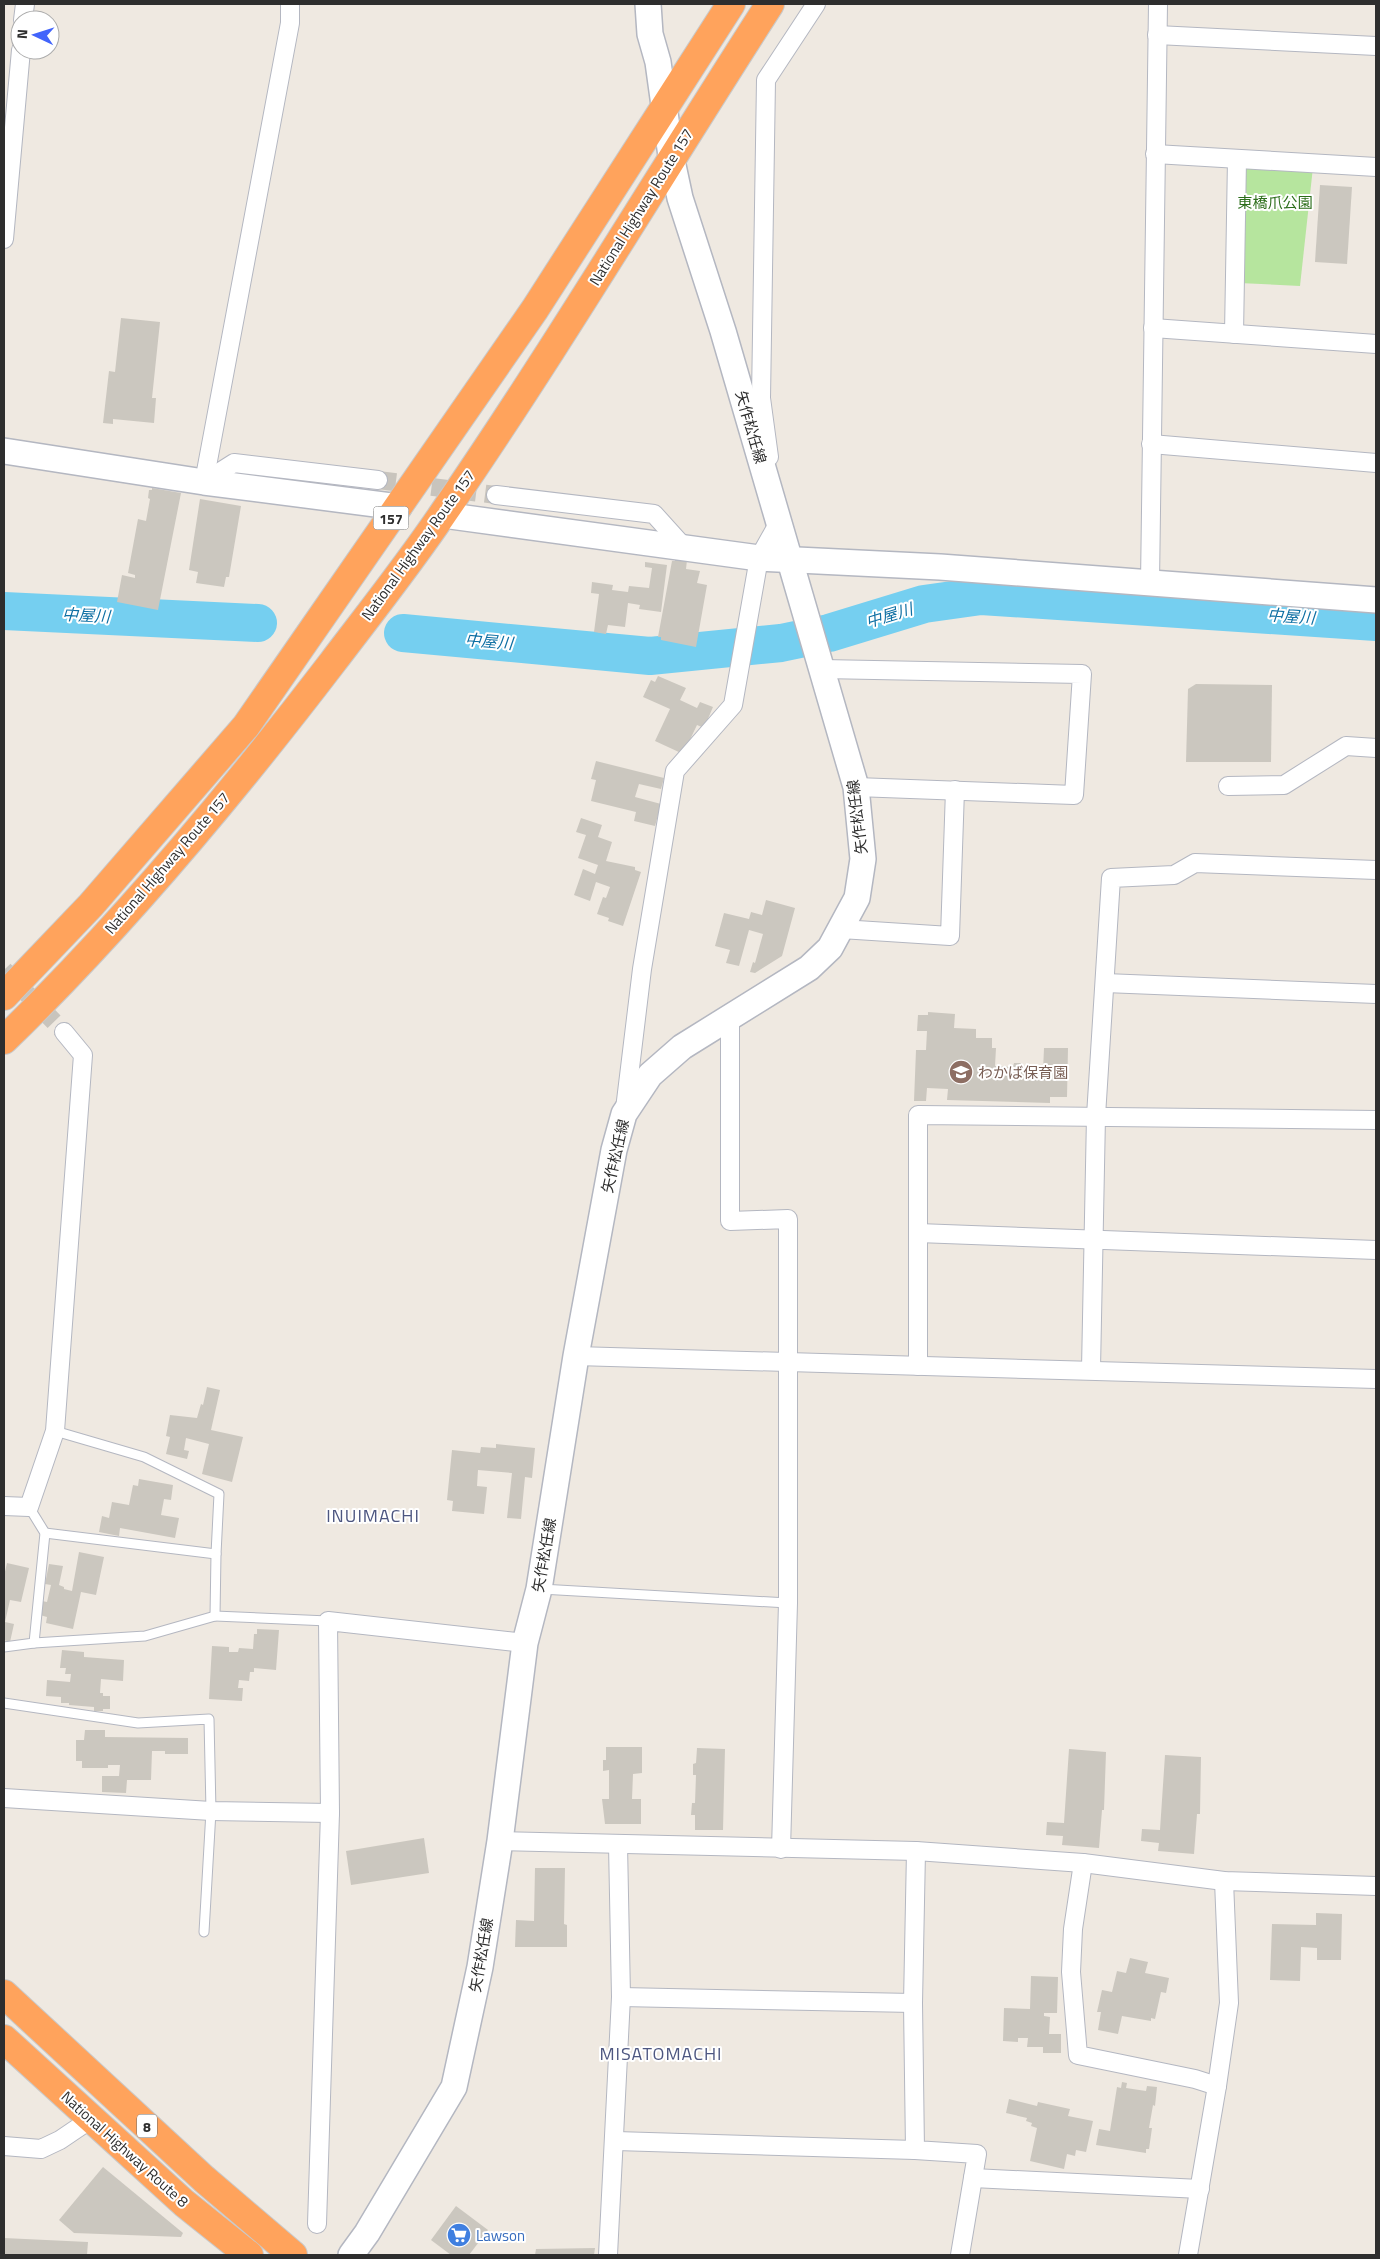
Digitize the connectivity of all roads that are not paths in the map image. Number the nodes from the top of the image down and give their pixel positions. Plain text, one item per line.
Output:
1 (290, 4) edge
2 (648, 4) edge
3 (731, 4) edge
4 (770, 4) edge
5 (816, 4) edge
6 (1158, 4) edge
7 (1157, 36) junction
8 (1376, 46) edge
9 (19, 60) edge
10 (664, 107) junction
11 (1155, 154) junction
12 (671, 156) junction
13 (1237, 159) junction
14 (1376, 168) edge
15 (4, 239) edge
16 (1153, 328) junction
17 (1234, 334) junction
18 (1376, 344) edge
19 (1151, 444) junction
20 (4, 451) edge
21 (1376, 464) edge
22 (378, 480) tunnel mouth
23 (204, 482) junction
24 (496, 495) tunnel mouth
25 (399, 507) junction
26 (443, 515) junction
27 (778, 524) junction
28 (682, 546) junction
29 (759, 558) junction
30 (791, 560) junction
31 (1150, 583) junction
32 (1376, 600) edge
33 (821, 664) junction
34 (1376, 748) edge
35 (1228, 786) dead end
36 (856, 787) junction
37 (955, 790) junction
38 (1376, 870) edge
39 (841, 928) junction
40 (1105, 983) junction
41 (1376, 994) edge
42 (4, 996) edge
43 (730, 1018) junction
44 (64, 1032) tunnel mouth
45 (4, 1040) edge
46 (624, 1114) junction
47 (1096, 1116) junction
48 (1376, 1120) edge
49 (918, 1233) junction
50 (1094, 1239) junction
51 (1376, 1250) edge
52 (576, 1356) junction
53 (788, 1362) junction
54 (918, 1366) junction
55 (1091, 1369) junction
56 (1376, 1379) edge
57 (55, 1431) junction
58 (4, 1506) edge
59 (29, 1507) junction
60 (45, 1534) junction
61 (216, 1554) junction
62 (539, 1589) junction
63 (788, 1603) junction
64 (215, 1616) junction
65 (328, 1622) junction
66 (34, 1643) junction
67 (525, 1643) junction
68 (4, 1647) edge
69 (4, 1703) edge
70 (4, 1798) edge
71 (211, 1811) junction
72 (330, 1813) junction
73 (500, 1841) junction
74 (618, 1844) junction
75 (781, 1849) junction
76 (916, 1851) junction
77 (1083, 1863) junction
78 (1224, 1881) junction
79 (1376, 1886) edge
80 (204, 1932) dead end
81 (4, 1994) edge
82 (621, 1997) junction
83 (913, 2003) junction
84 (4, 2039) edge
85 (1217, 2086) junction
86 (91, 2119) junction
87 (616, 2141) junction
88 (4, 2146) edge
89 (914, 2150) junction
90 (973, 2178) junction
91 (1200, 2189) junction
92 (316, 2224) dead end
93 (249, 2255) edge
94 (293, 2255) edge
95 (351, 2255) edge
96 (608, 2255) edge
97 (960, 2255) edge
98 (1188, 2255) edge

1 - 23 street
2 - 10 main road, 矢作松任線
3 - 10 highway, National Highway Route 157 / 157
4 - 12 highway, National Highway Route 157 / 157
5 - 27 street
6 - 7 street
7 - 8 street
7 - 11 street
9 - 15 street
10 - 12 main road, 矢作松任線
10 - 25 highway, National Highway Route 157 / 157
11 - 13 street
11 - 16 street
12 - 26 highway, National Highway Route 157 / 157
12 - 27 main road, 矢作松任線
13 - 14 street
13 - 17 street
16 - 17 street
16 - 19 street
17 - 18 street
19 - 21 street
19 - 31 street
20 - 23 main road
22 - 23 street
23 - 25 main road
24 - 28 street
25 - 42 highway, National Highway Route 157 / 157
26 - 28 main road
26 - 45 highway, National Highway Route 157 / 157
27 - 29 street
27 - 30 main road, 矢作松任線
28 - 29 main road
29 - 30 main road
29 - 46 street
30 - 31 main road
30 - 33 main road, 矢作松任線
31 - 32 main road
33 - 36 main road, 矢作松任線
33 - 37 street
34 - 35 street
36 - 37 street
36 - 39 main road, 矢作松任線
37 - 39 street
38 - 40 street
39 - 43 main road, 矢作松任線
40 - 41 street
40 - 47 street
43 - 46 main road, 矢作松任線
43 - 53 street
44 - 57 street
46 - 52 main road, 矢作松任線
47 - 48 street
47 - 49 street
47 - 50 street
49 - 50 street
49 - 54 street
50 - 51 street
50 - 55 street
52 - 53 street
52 - 62 main road, 矢作松任線
53 - 54 street
53 - 63 street
54 - 55 street
55 - 56 street
57 - 59 street
57 - 61 lane
58 - 59 street
59 - 60 lane
60 - 61 lane
60 - 66 lane
61 - 64 lane
62 - 63 lane
62 - 67 main road, 矢作松任線
63 - 75 street
64 - 65 lane
64 - 66 lane
65 - 67 street
65 - 72 street
66 - 68 lane
67 - 73 main road, 矢作松任線
69 - 71 lane
70 - 71 street
71 - 72 street
71 - 80 lane
72 - 92 street
73 - 74 street
73 - 95 main road, 矢作松任線
74 - 75 street
74 - 82 street
75 - 76 street
76 - 77 street
76 - 83 street
77 - 78 street
77 - 85 street
78 - 79 street
78 - 85 street
81 - 94 highway, National Highway Route 8 / 8
82 - 83 street
82 - 87 street
83 - 89 street
84 - 86 highway, National Highway Route 8 / 8
85 - 91 street
86 - 88 street
86 - 93 highway, National Highway Route 8 / 8
87 - 89 street
87 - 96 street
89 - 90 street
90 - 91 street
90 - 97 street
91 - 98 street

